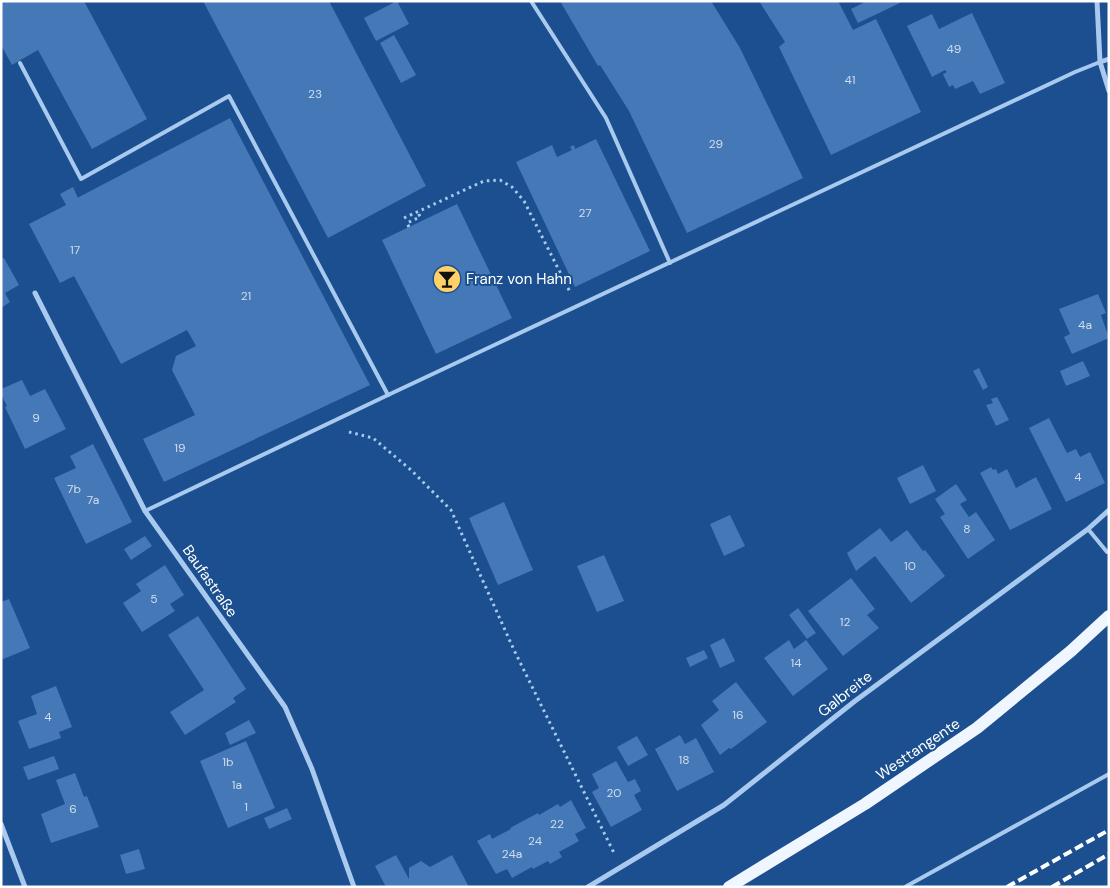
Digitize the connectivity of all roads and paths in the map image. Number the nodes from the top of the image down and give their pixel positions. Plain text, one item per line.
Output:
1 (531, 1) edge
2 (1097, 1) edge
3 (1109, 60) edge
4 (1100, 62) junction
5 (20, 63) dead end
6 (1109, 91) edge
7 (418, 212) junction
8 (404, 218) dead end
9 (409, 227) dead end
10 (670, 262) junction
11 (35, 293) dead end
12 (577, 306) junction
13 (388, 395) junction
14 (323, 426) junction
15 (1109, 510) edge
16 (146, 511) junction
17 (1088, 529) junction
18 (1108, 552) dead end
19 (1109, 616) edge
20 (1109, 774) edge
21 (1, 824) edge
22 (621, 867) junction
23 (25, 887) edge
24 (354, 887) edge
25 (588, 887) edge
26 (729, 887) edge
27 (905, 887) edge

1 - 10 lane
2 - 4 street
3 - 4 street
4 - 6 street
4 - 10 lane
5 - 13 lane
7 - 8 path
7 - 9 path
7 - 12 path
10 - 12 lane
11 - 16 street, Baufastraße
12 - 13 lane
13 - 14 lane
14 - 16 lane
14 - 22 path
15 - 17 street, Galbreite
16 - 24 street, Baufastraße
17 - 18 lane
17 - 22 street, Galbreite
19 - 26 main road, Westtangente
20 - 27 lane
21 - 23 street
22 - 25 street, Galbreite

